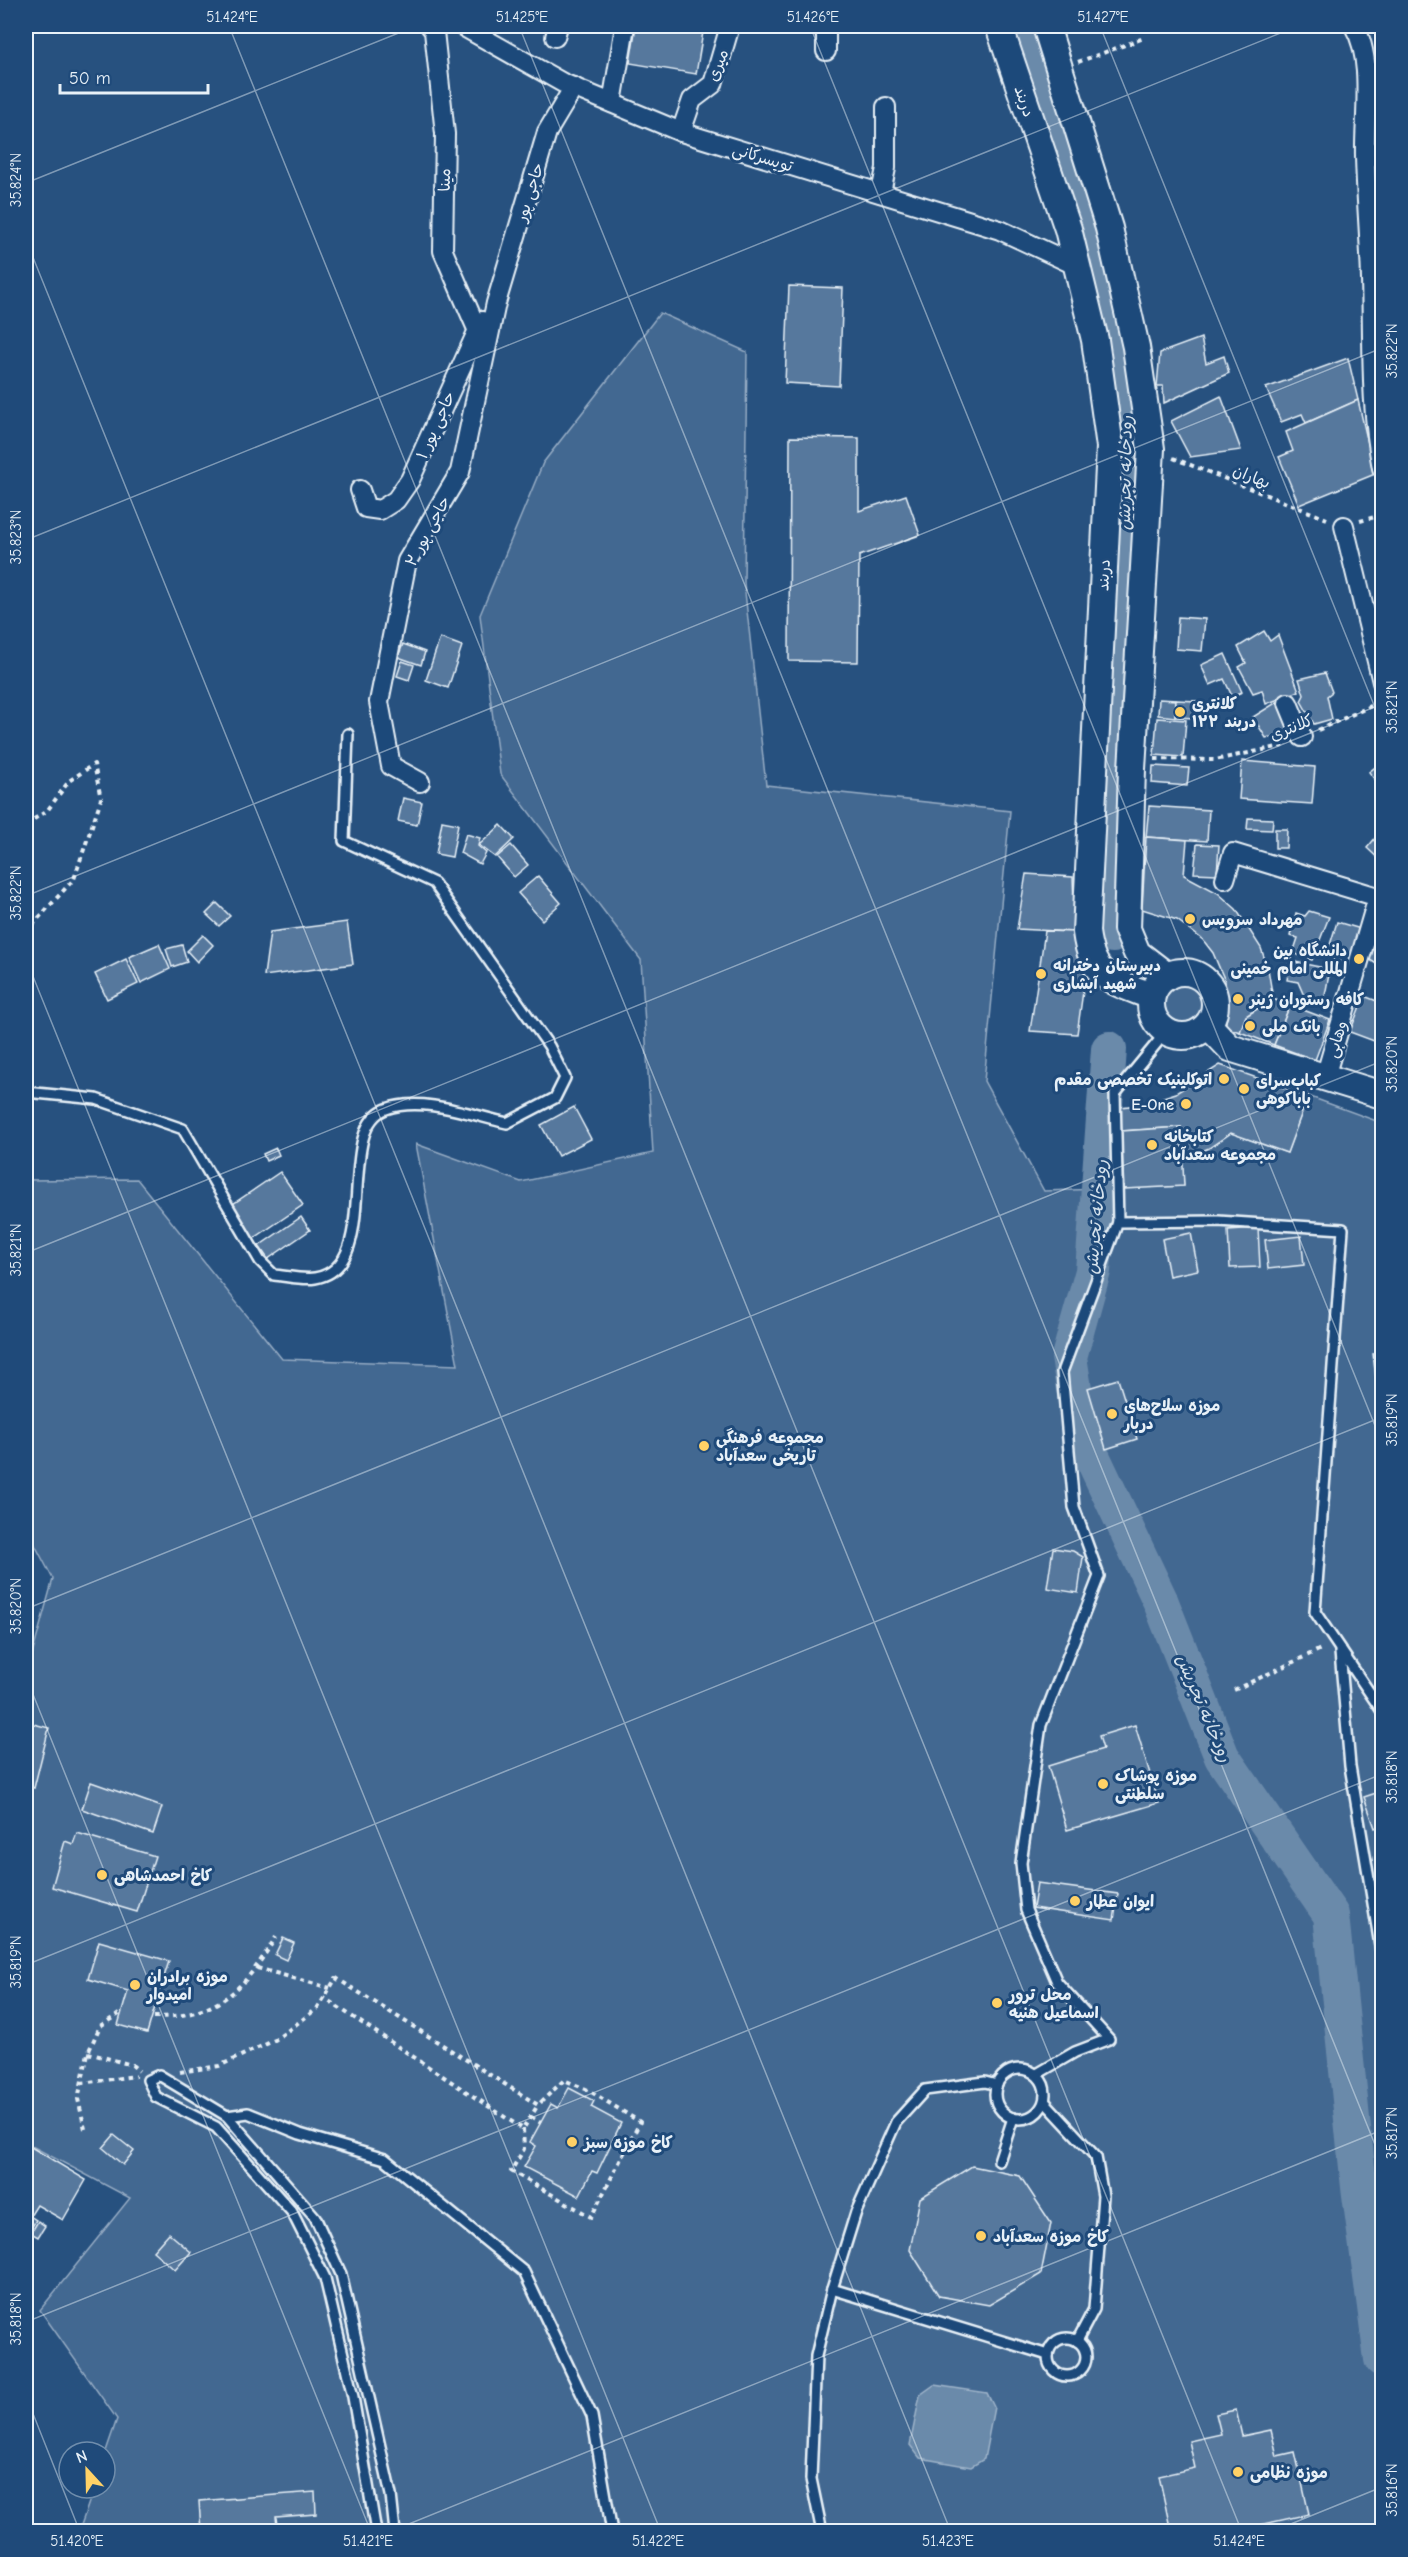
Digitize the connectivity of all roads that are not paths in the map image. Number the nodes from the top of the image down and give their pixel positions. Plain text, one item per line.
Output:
1 (430, 26) edge
2 (462, 26) edge
3 (625, 26) edge
4 (730, 26) edge
5 (819, 26) edge
6 (999, 26) edge
7 (1046, 26) edge
8 (1358, 31) edge
9 (825, 51) dead end
10 (1374, 61) edge
11 (574, 87) junction
12 (612, 103) junction
13 (886, 107) dead end
14 (681, 132) junction
15 (881, 193) junction
16 (1076, 265) junction
17 (496, 303) junction
18 (477, 329) junction
19 (1136, 347) junction
20 (1098, 352) junction
21 (1144, 402) junction
22 (1106, 406) junction
23 (1383, 468) edge
24 (360, 490) dead end
25 (1344, 525) road end
26 (1383, 682) edge
27 (1288, 703) dead end
28 (348, 734) dead end
29 (1302, 737) road end
30 (420, 782) dead end
31 (1225, 879) dead end
32 (1167, 976) junction
33 (1151, 996) junction
34 (1208, 1025) junction
35 (1166, 1032) junction
36 (1325, 1077) junction
37 (26, 1092) edge
38 (1383, 1095) edge
39 (1118, 1222) junction
40 (1338, 1645) junction
41 (1383, 1711) edge
42 (1383, 1957) edge
43 (1037, 2074) junction
44 (997, 2085) junction
45 (1045, 2102) junction
46 (227, 2116) junction
47 (1013, 2118) junction
48 (999, 2161) dead end
49 (832, 2289) junction
50 (1077, 2341) junction
51 (1048, 2355) junction
52 (376, 2532) edge
53 (395, 2532) edge
54 (612, 2532) edge
55 (822, 2532) edge

1 - 18 street, مینا
2 - 11 street, تویسرکانی
3 - 12 street
4 - 14 street, میری
5 - 9 street
6 - 16 main road, دربند
7 - 19 main road
8 - 10 street
10 - 23 street
11 - 12 street, تویسرکانی
11 - 17 street, حاجی پور
12 - 14 street, تویسرکانی
13 - 15 street
14 - 15 street, تویسرکانی
15 - 16 street, تویسرکانی
16 - 20 main road, دربند
17 - 18 street, حاجی پور ۱
17 - 30 street, حاجی پور ۲
18 - 24 street, حاجی پور ۱
19 - 20 main road
19 - 21 main road
20 - 22 main road, دربند
21 - 22 main road
21 - 32 main road
22 - 33 main road, دربند
25 - 26 street
27 - 29 street
28 - 37 lane
31 - 36 street, وهابی
32 - 33 main road
32 - 34 main road
33 - 35 main road
34 - 35 main road
34 - 36 main road
35 - 39 lane
36 - 38 main road
39 - 40 lane
39 - 43 lane
40 - 41 lane
40 - 42 lane
43 - 44 lane
43 - 45 lane
44 - 47 lane
44 - 49 lane
45 - 47 lane
45 - 50 lane
46 - 52 lane
46 - 53 lane
46 - 54 lane
47 - 48 lane
49 - 51 lane
49 - 55 lane
50 - 51 lane
50 - 51 lane

